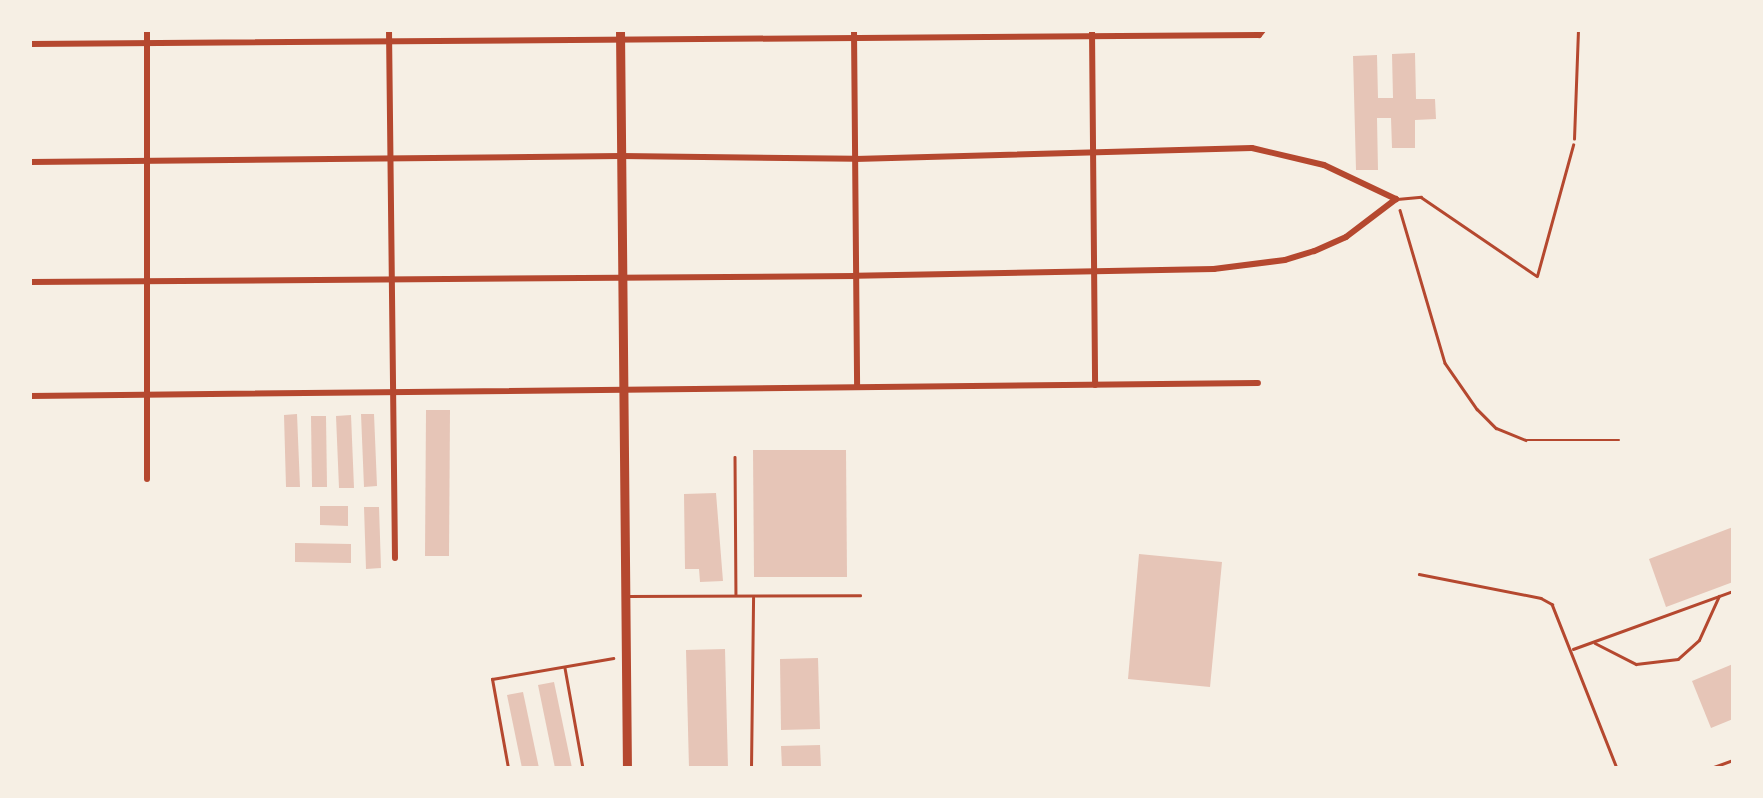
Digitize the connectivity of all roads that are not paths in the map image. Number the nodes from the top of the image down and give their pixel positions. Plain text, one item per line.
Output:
1 (146, 30) edge
2 (389, 30) edge
3 (1261, 32) edge
4 (1092, 33) edge
5 (854, 34) edge
6 (620, 35) edge
7 (390, 42) junction
8 (30, 44) edge
9 (146, 44) junction
10 (1573, 145) road end
11 (1093, 152) junction
12 (621, 156) junction
13 (391, 158) junction
14 (856, 158) junction
15 (147, 161) junction
16 (30, 162) edge
17 (1396, 199) junction
18 (1094, 270) junction
19 (624, 276) junction
20 (856, 276) junction
21 (392, 280) junction
22 (30, 282) edge
23 (147, 282) junction
24 (1258, 383) dead end
25 (1095, 385) junction
26 (857, 387) junction
27 (625, 390) junction
28 (393, 392) junction
29 (147, 395) junction
30 (30, 396) edge
31 (736, 457) dead end
32 (147, 479) dead end
33 (395, 558) dead end
34 (1418, 574) dead end
35 (1733, 591) edge
36 (860, 595) dead end
37 (626, 596) junction
38 (736, 596) junction
39 (753, 596) junction
40 (1720, 596) junction
41 (1593, 642) junction
42 (1571, 650) junction
43 (1733, 760) edge
44 (627, 768) edge
45 (751, 768) edge
46 (1617, 768) edge
47 (1712, 768) edge

1 - 9 street
2 - 7 street
3 - 4 street
4 - 5 street
4 - 11 street
5 - 6 street
5 - 14 street
6 - 7 street
6 - 12 main road
7 - 9 street
7 - 13 street
8 - 9 street
9 - 15 street
10 - 17 lane
11 - 14 street
11 - 17 street
11 - 18 street
12 - 13 street
12 - 14 street
12 - 19 main road
13 - 15 street
13 - 21 street
14 - 20 street
15 - 16 street
15 - 23 street
17 - 18 street
18 - 20 street
18 - 25 street
19 - 20 street
19 - 21 street
19 - 27 main road
20 - 26 street
21 - 23 street
21 - 28 street
22 - 23 street
23 - 29 street
24 - 25 street
25 - 26 street
26 - 27 street
27 - 28 street
27 - 37 main road
28 - 29 street
28 - 33 street
29 - 30 street
29 - 32 street
31 - 38 lane
34 - 42 lane
35 - 40 lane
36 - 39 lane
37 - 38 lane
37 - 44 main road
38 - 39 lane
39 - 45 lane
40 - 41 lane
40 - 41 lane
41 - 42 lane
42 - 46 lane
43 - 47 lane

